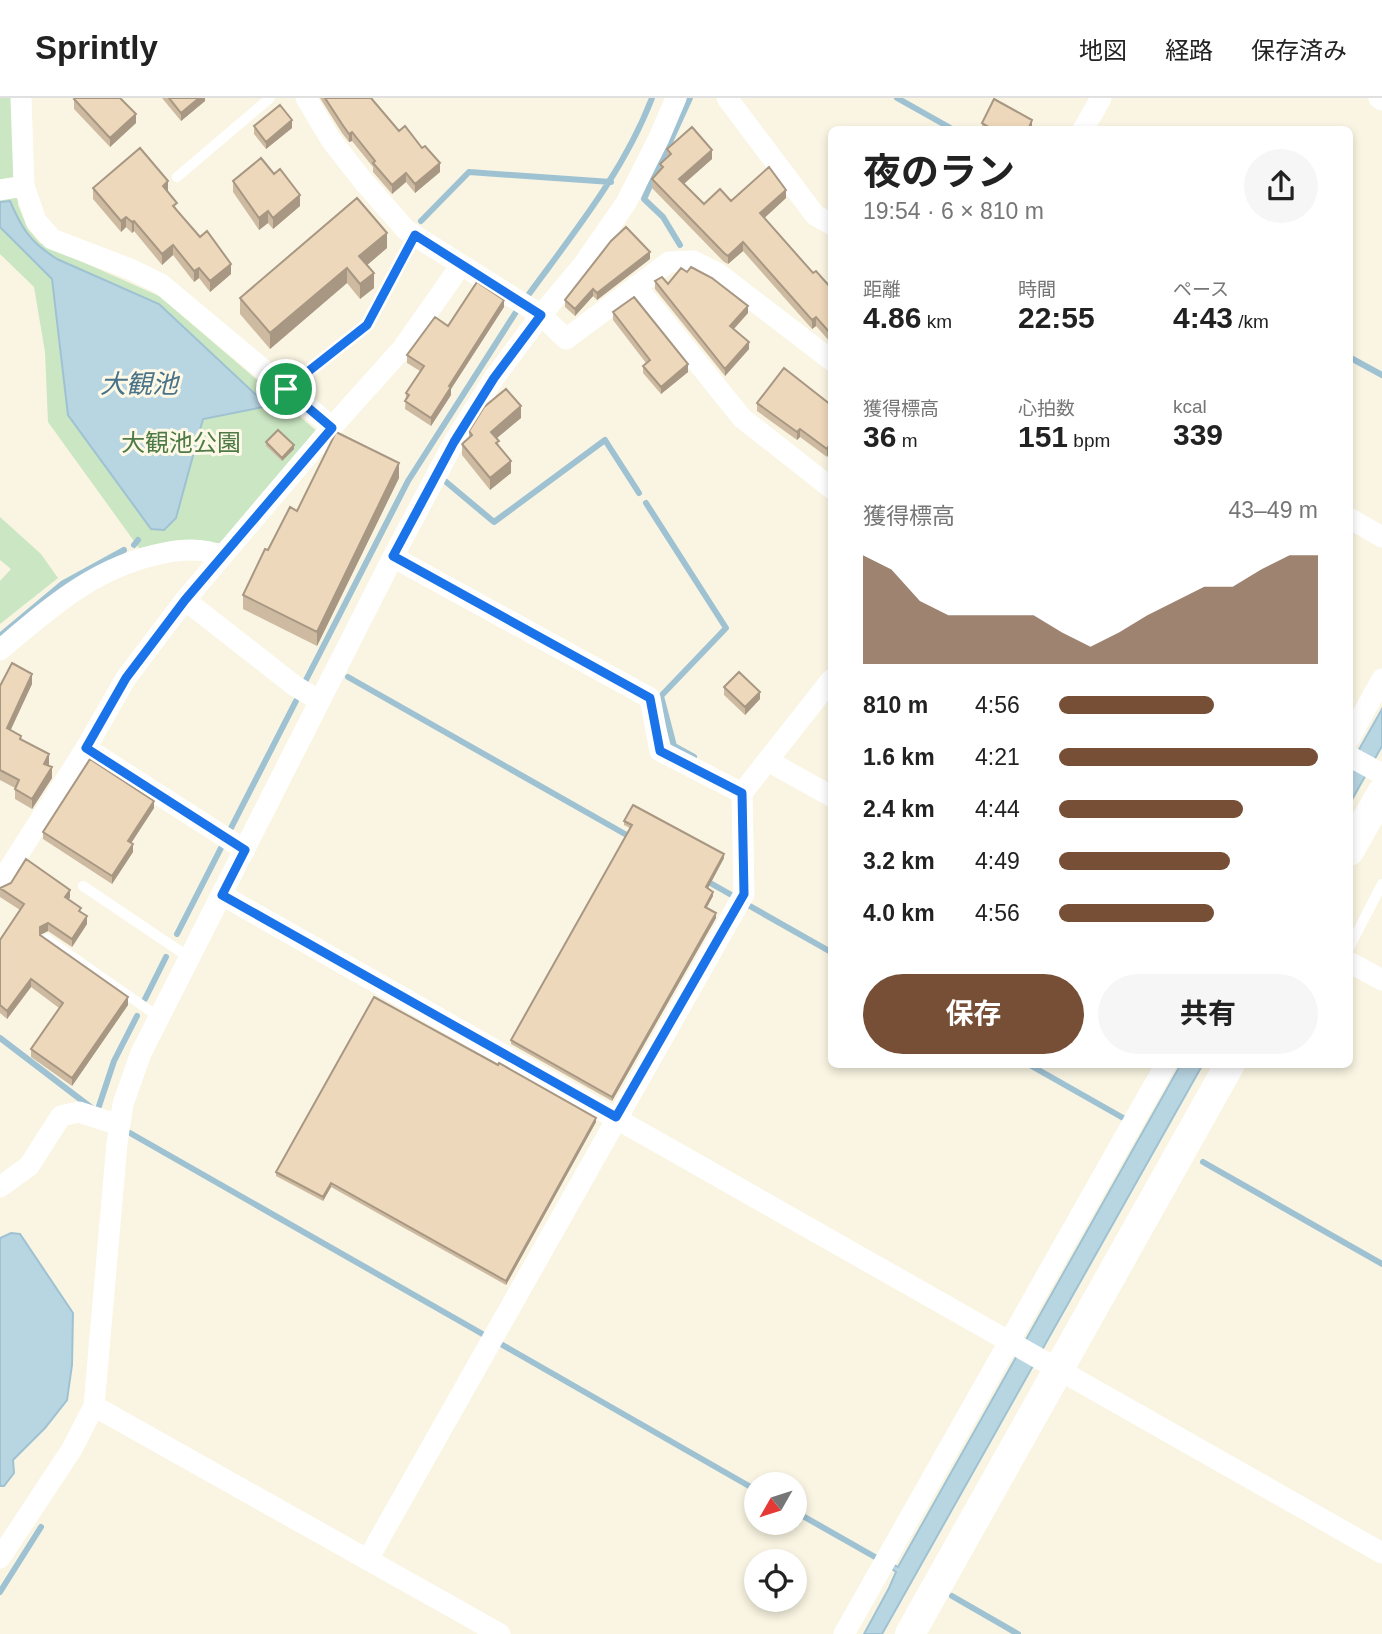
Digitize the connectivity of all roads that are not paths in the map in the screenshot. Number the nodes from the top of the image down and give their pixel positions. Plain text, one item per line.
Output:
1 (21, 98) edge
2 (270, 98) edge
3 (306, 98) edge
4 (676, 98) edge
5 (727, 98) edge
6 (1101, 98) edge
7 (1085, 126) edge
8 (177, 177) dead end
9 (24, 186) junction
10 (0, 190) edge
11 (828, 222) edge
12 (415, 235) junction
13 (461, 265) junction
14 (636, 286) junction
15 (541, 315) junction
16 (828, 358) edge
17 (286, 389) junction
18 (332, 428) junction
19 (828, 486) edge
20 (1353, 520) edge
21 (1382, 537) edge
22 (222, 556) junction
23 (393, 556) junction
24 (185, 600) junction
25 (0, 650) edge
26 (1382, 680) edge
27 (828, 684) edge
28 (320, 701) junction
29 (1353, 732) edge
30 (86, 748) junction
31 (1353, 759) edge
32 (768, 761) junction
33 (1379, 779) edge
34 (742, 793) junction
35 (828, 794) edge
36 (1353, 841) edge
37 (245, 850) junction
38 (0, 883) edge
39 (1382, 884) edge
40 (83, 886) dead end
41 (222, 895) junction
42 (47, 939) edge
43 (1353, 940) edge
44 (190, 958) junction
45 (1353, 964) edge
46 (1382, 980) edge
47 (159, 1017) junction
48 (1164, 1068) edge
49 (1228, 1068) edge
50 (616, 1117) junction
51 (120, 1125) junction
52 (0, 1187) edge
53 (1014, 1343) junction
54 (1049, 1363) junction
55 (94, 1406) junction
56 (2, 1552) edge
57 (1382, 1553) edge
58 (368, 1559) junction
59 (500, 1634) edge
60 (844, 1634) edge
61 (910, 1634) edge

1 - 9 street
2 - 8 lane
3 - 12 street
4 - 15 street
5 - 11 street
6 - 7 street
9 - 10 street
9 - 17 street
12 - 13 street
12 - 17 lane
13 - 15 street
13 - 18 street
14 - 15 street
14 - 16 street
14 - 19 street
15 - 23 street
17 - 18 street
18 - 22 street
20 - 21 street
22 - 24 street
22 - 25 street
23 - 28 street
23 - 34 street
24 - 28 street
24 - 30 street
26 - 29 street
27 - 32 street
28 - 37 street
30 - 37 street
30 - 38 street
31 - 33 street
32 - 34 street
32 - 35 street
33 - 36 street
34 - 50 street
37 - 41 street
39 - 43 lane
40 - 44 lane
41 - 44 street
41 - 50 street
42 - 47 lane
44 - 47 street
45 - 46 street
47 - 51 street
48 - 53 street
49 - 54 street
50 - 53 street
50 - 58 street
51 - 52 street
51 - 55 street
53 - 54 street
53 - 60 street
54 - 57 street
54 - 61 street
55 - 56 street
55 - 58 street
58 - 59 street

